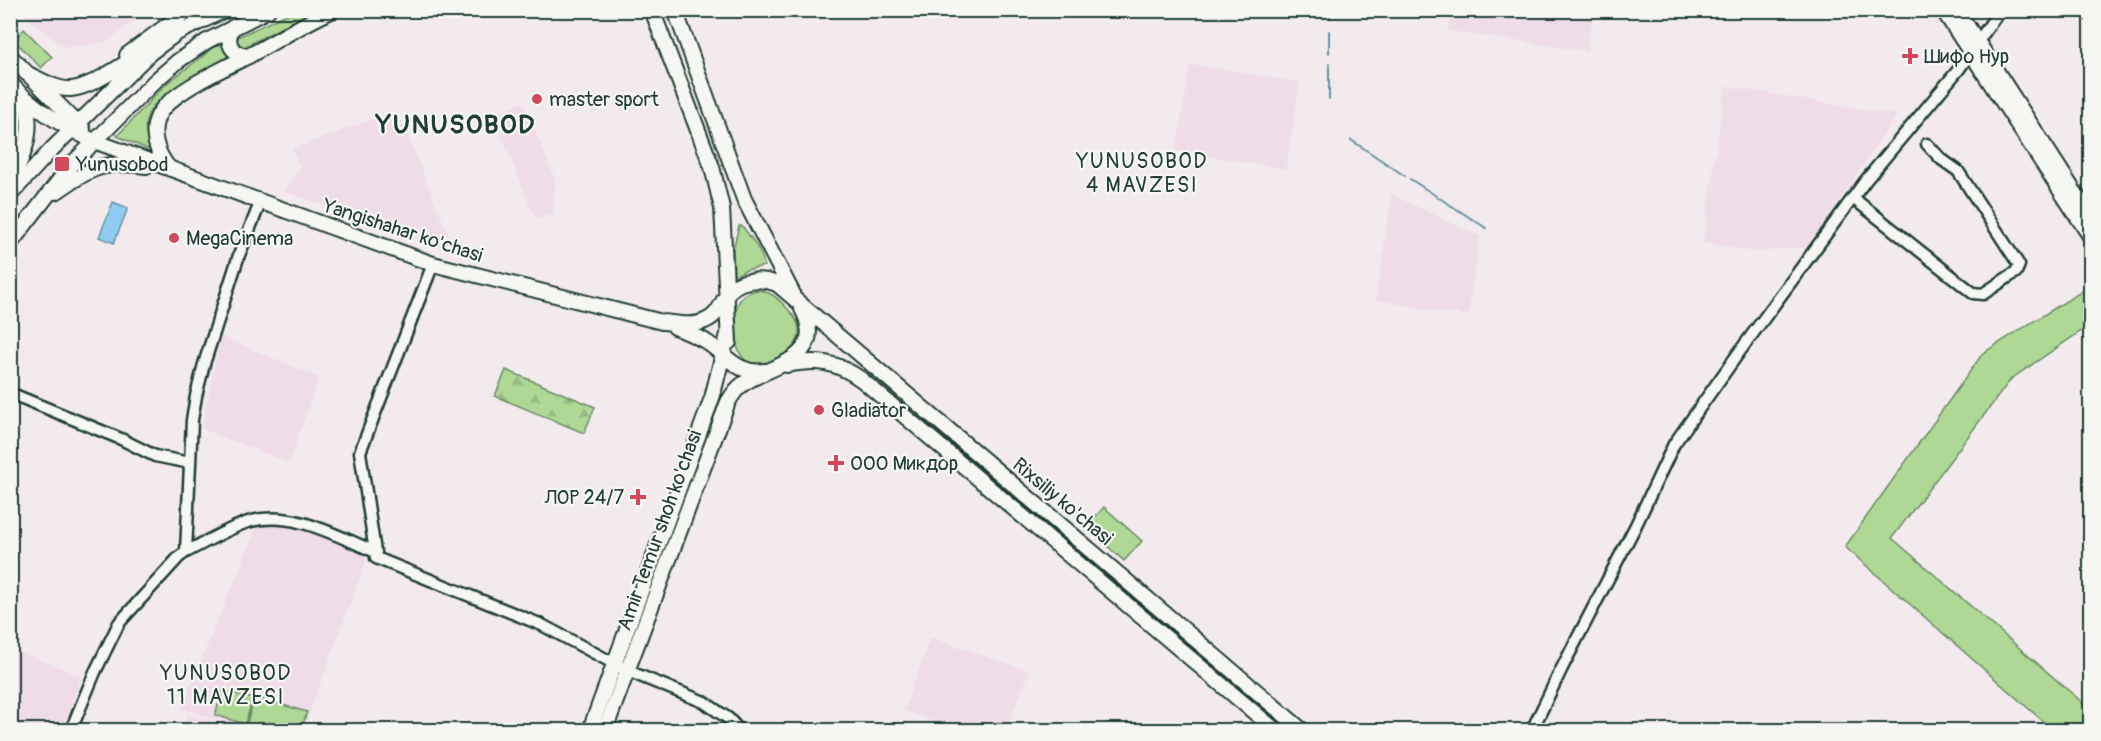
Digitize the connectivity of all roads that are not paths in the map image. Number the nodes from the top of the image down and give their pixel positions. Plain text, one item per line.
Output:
1 (188, 10) edge
2 (200, 10) edge
3 (225, 10) edge
4 (268, 10) edge
5 (333, 10) edge
6 (1943, 10) edge
7 (1957, 10) edge
8 (2000, 10) edge
9 (2088, 10) edge
10 (676, 13) edge
11 (2091, 15) edge
12 (654, 16) edge
13 (233, 27) junction
14 (168, 39) junction
15 (1974, 48) junction
16 (10, 56) edge
17 (249, 56) junction
18 (26, 73) junction
19 (94, 80) junction
20 (10, 83) edge
21 (21, 94) junction
22 (74, 127) junction
23 (94, 141) junction
24 (1927, 144) dead end
25 (170, 169) junction
26 (10, 184) edge
27 (10, 195) edge
28 (1853, 198) junction
29 (261, 201) junction
30 (40, 204) junction
31 (2091, 216) edge
32 (2091, 236) edge
33 (10, 244) edge
34 (433, 264) junction
35 (726, 296) junction
36 (797, 302) junction
37 (662, 322) junction
38 (728, 334) junction
39 (723, 357) junction
40 (779, 368) junction
41 (754, 372) junction
42 (10, 393) edge
43 (930, 414) junction
44 (919, 428) junction
45 (190, 464) junction
46 (186, 552) junction
47 (376, 552) junction
48 (615, 663) junction
49 (628, 671) junction
50 (71, 730) edge
51 (590, 730) edge
52 (605, 730) edge
53 (739, 730) edge
54 (1275, 730) edge
55 (1302, 730) edge
56 (1532, 730) edge

1 - 19 main road
2 - 14 main road
3 - 14 main road
4 - 13 main road
5 - 17 main road
6 - 15 main road
7 - 15 main road
8 - 15 street
9 - 11 street
10 - 12 main road
10 - 36 main road, Amir Temur shoh ko'chasi
12 - 35 main road, Amir Temur shoh ko'chasi
13 - 17 main road
13 - 23 main road
14 - 19 main road
14 - 22 main road
15 - 28 street
15 - 31 main road
15 - 32 main road
16 - 18 main road
17 - 25 main road
18 - 19 main road
18 - 22 main road
20 - 21 main road
21 - 22 main road
21 - 26 main road
22 - 23 main road
22 - 27 main road
23 - 25 main road
23 - 30 main road
24 - 28 street
25 - 29 main road, Yangishahar ko'chasi
25 - 30 main road
28 - 56 street
29 - 34 main road, Yangishahar ko'chasi
29 - 45 street
30 - 33 main road
34 - 37 main road, Yangishahar ko'chasi
34 - 47 street
35 - 36 main road
35 - 37 main road, Yangishahar ko'chasi
35 - 38 main road, Amir Temur shoh ko'chasi
36 - 40 main road, Amir Temur shoh ko'chasi
36 - 43 main road, Rixsiliy ko'chasi
37 - 39 main road, Yangishahar ko'chasi
38 - 39 main road, Amir Temur shoh ko'chasi
38 - 41 main road, Amir Temur shoh ko'chasi
39 - 41 main road
39 - 48 main road, Amir Temur shoh ko'chasi
40 - 41 main road
40 - 44 main road, Rixsiliy ko'chasi
40 - 49 main road, Amir Temur shoh ko'chasi
42 - 45 street
43 - 44 main road
43 - 55 main road, Rixsiliy ko'chasi
44 - 54 main road, Rixsiliy ko'chasi
45 - 46 street
46 - 47 street
46 - 50 street
47 - 48 street
48 - 49 street
48 - 51 main road, Amir Temur shoh ko'chasi
49 - 52 main road, Amir Temur shoh ko'chasi
49 - 53 street

